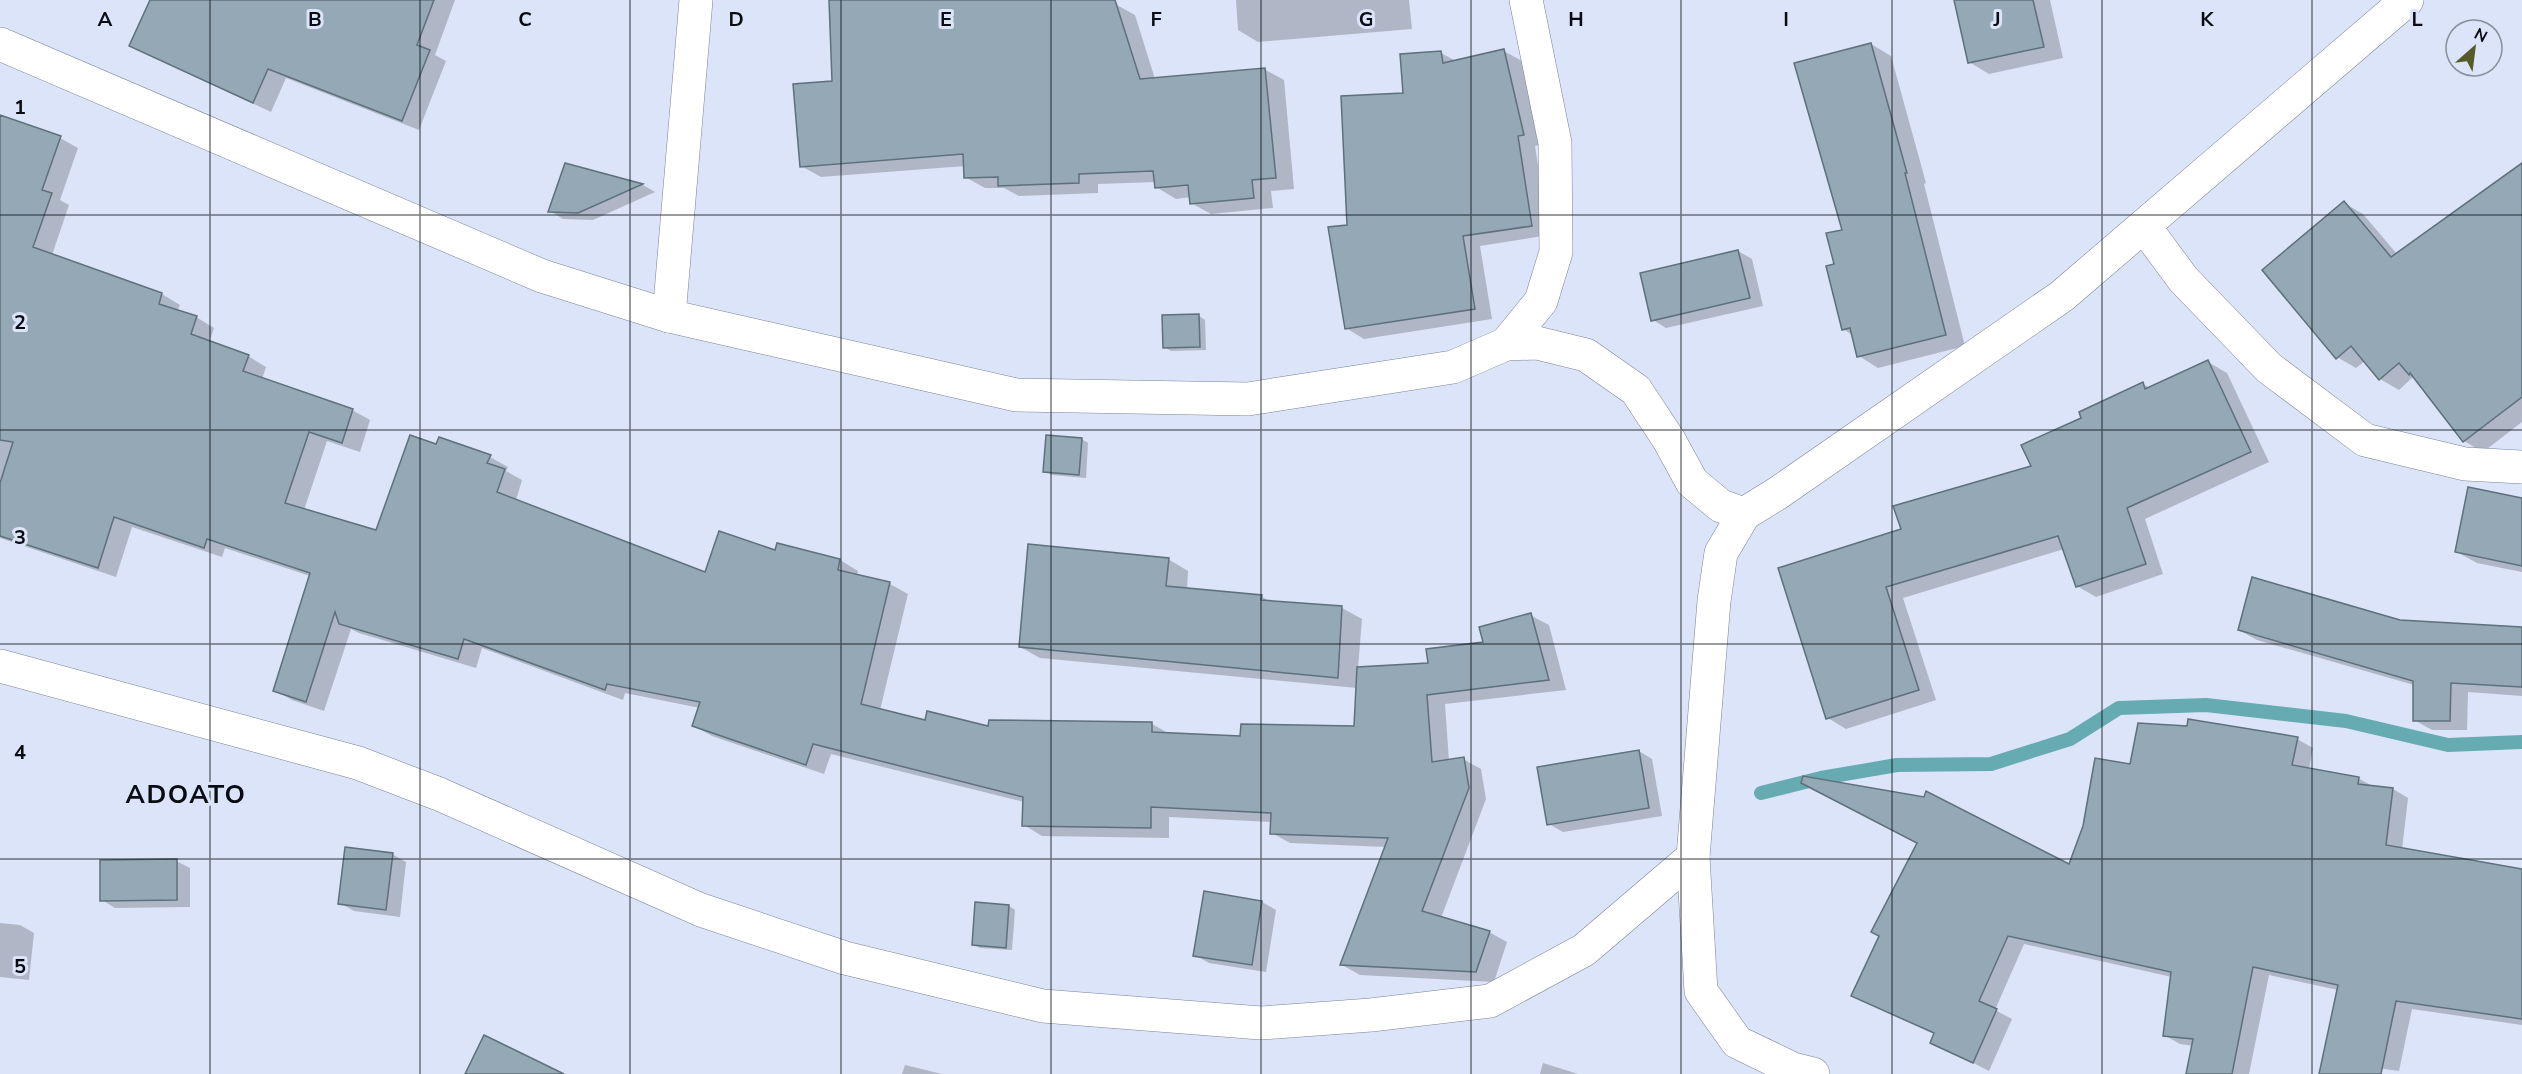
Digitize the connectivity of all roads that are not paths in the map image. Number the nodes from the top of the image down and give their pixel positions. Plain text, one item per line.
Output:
1 (696, 0) edge
2 (1526, 0) edge
3 (2407, 0) edge
4 (0, 44) edge
5 (2144, 226) junction
6 (669, 316) junction
7 (1506, 344) junction
8 (2522, 467) edge
9 (1744, 514) junction
10 (0, 666) edge
11 (1693, 857) junction
12 (1813, 1074) edge

1 - 6 street
2 - 7 street
3 - 5 street
4 - 6 street
5 - 8 street
5 - 9 street
6 - 7 street
7 - 9 street
9 - 11 street
10 - 11 street
11 - 12 street

